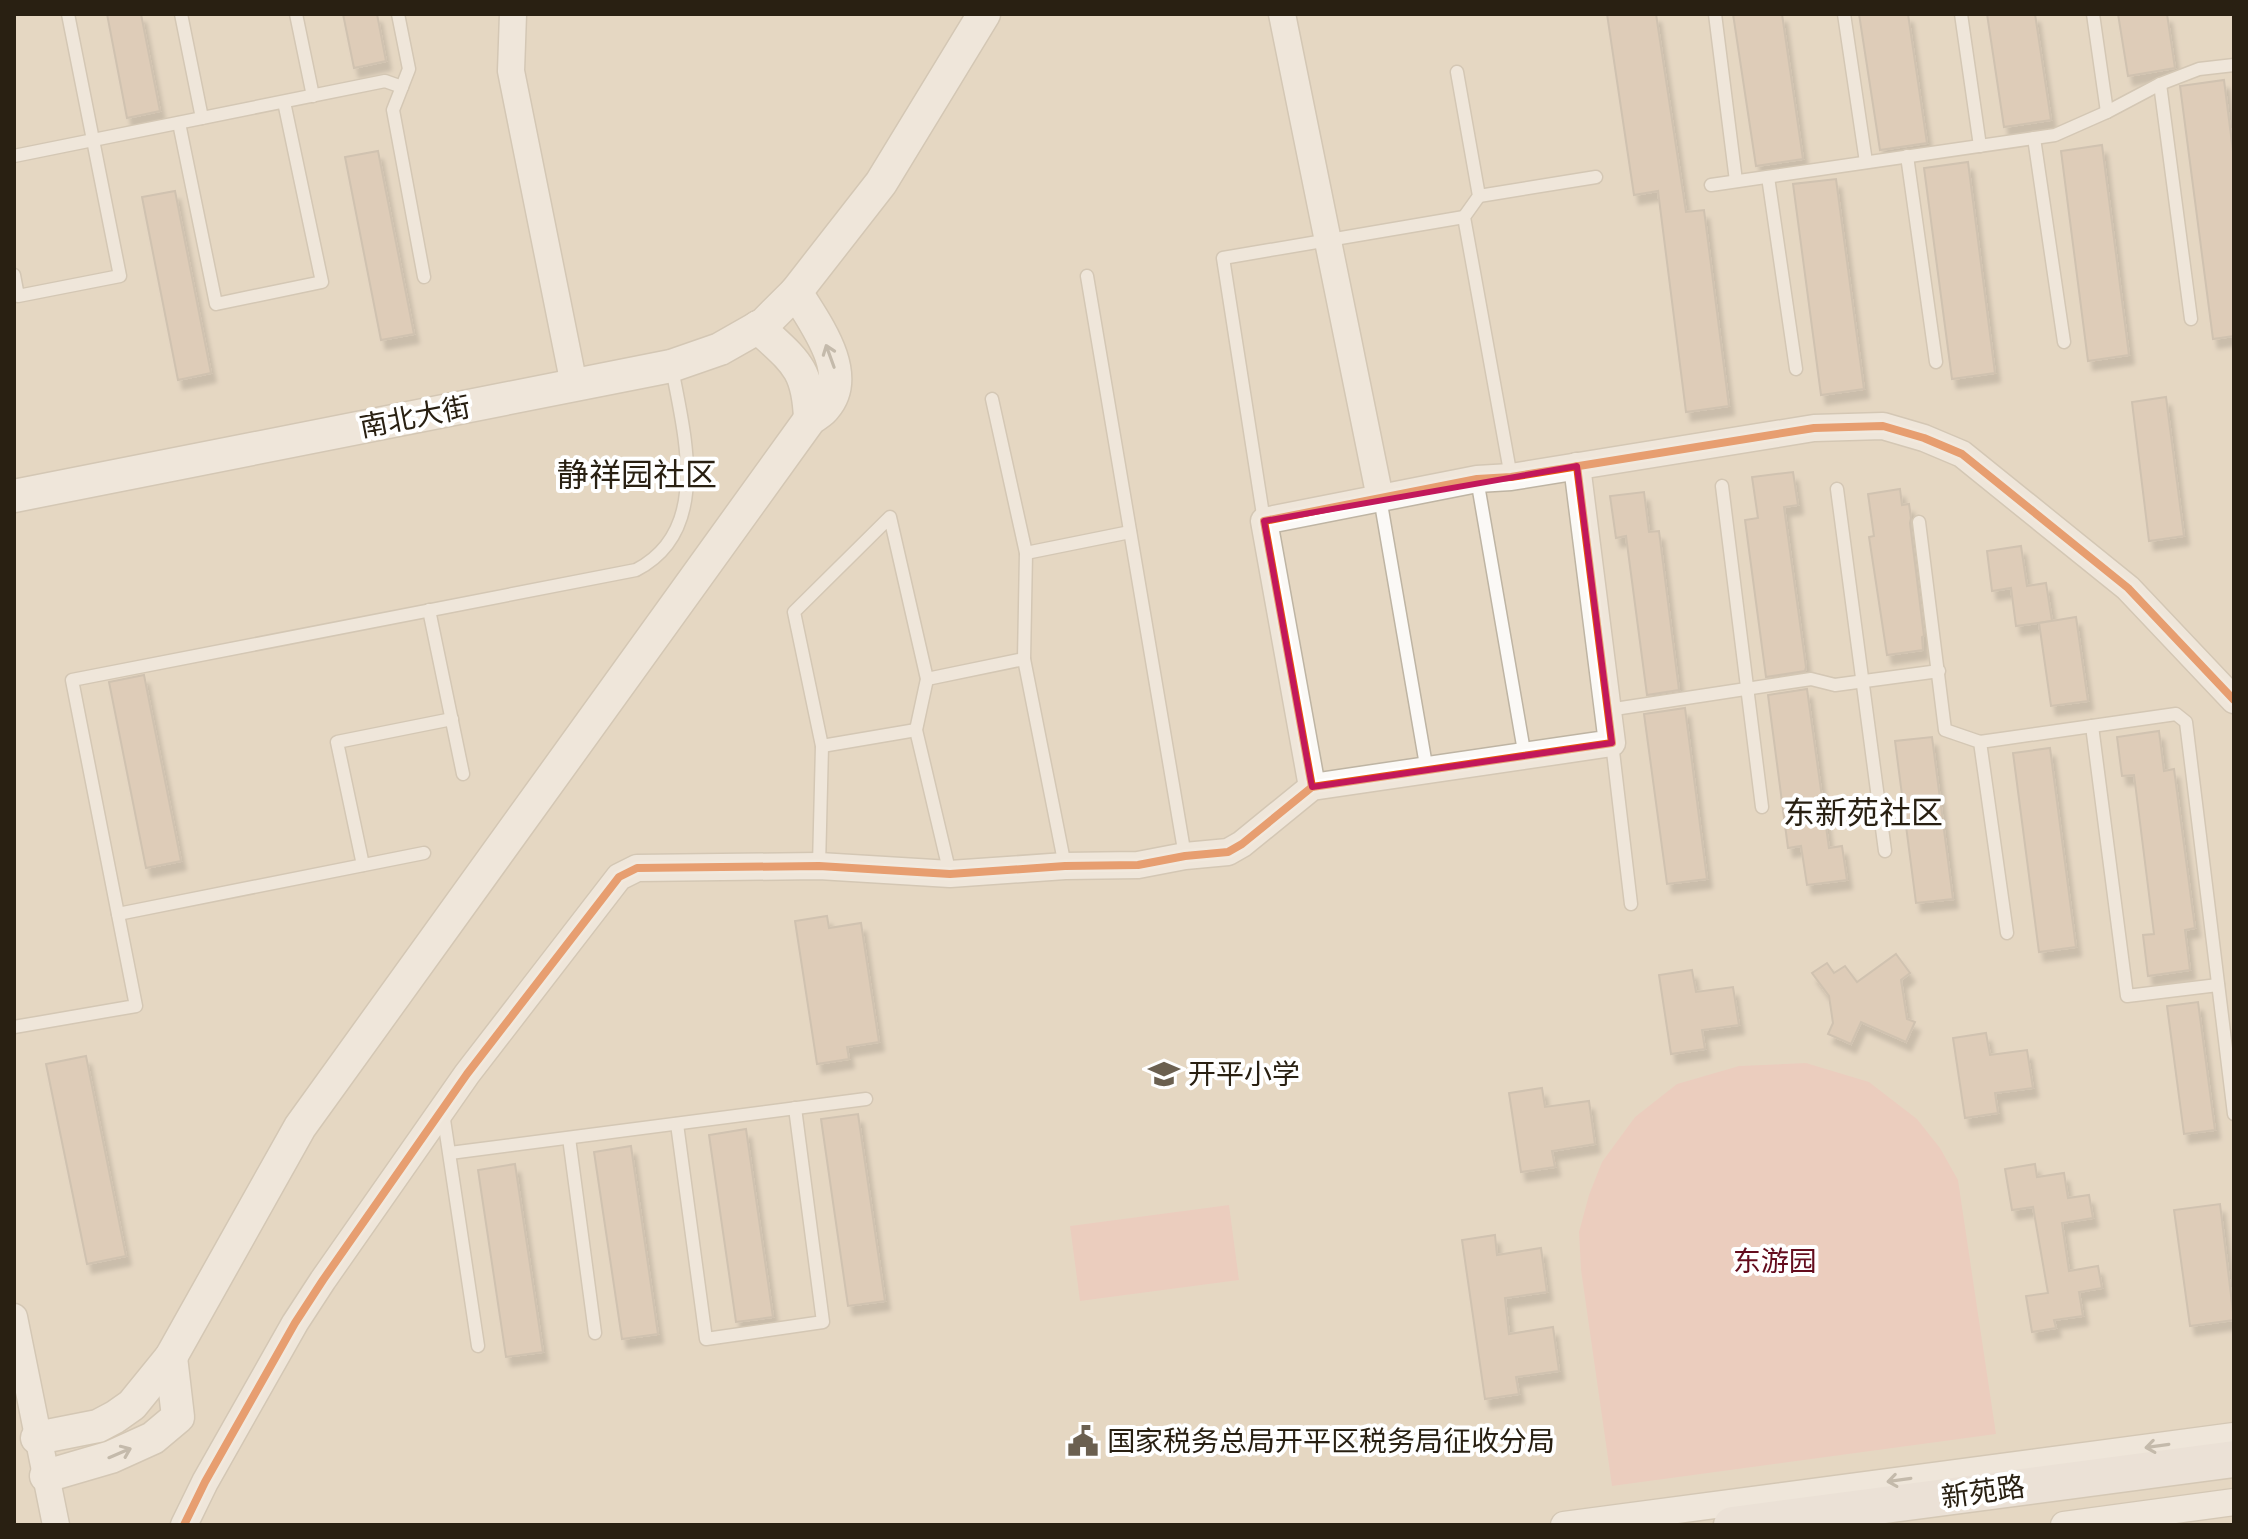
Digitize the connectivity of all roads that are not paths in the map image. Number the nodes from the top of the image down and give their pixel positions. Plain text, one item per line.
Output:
1 (68, 14) edge
2 (181, 14) edge
3 (296, 14) edge
4 (398, 14) edge
5 (513, 14) edge
6 (984, 14) edge
7 (1282, 14) edge
8 (1715, 14) edge
9 (1844, 14) edge
10 (1961, 14) edge
11 (2093, 14) edge
12 (2234, 65) edge
13 (1457, 72) dead end
14 (2160, 84) junction
15 (402, 87) junction
16 (313, 96) junction
17 (284, 102) junction
18 (2107, 112) junction
19 (202, 118) junction
20 (179, 123) junction
21 (2034, 138) junction
22 (1980, 146) junction
23 (14, 156) edge
24 (1907, 156) junction
25 (1866, 162) junction
26 (1596, 177) dead end
27 (1768, 177) junction
28 (1736, 181) junction
29 (1711, 185) dead end
30 (1479, 196) junction
31 (1464, 217) junction
32 (1328, 239) junction
33 (14, 275) edge
34 (1087, 276) dead end
35 (424, 277) dead end
36 (796, 292) junction
37 (2191, 319) dead end
38 (758, 327) junction
39 (2064, 342) dead end
40 (1936, 362) dead end
41 (671, 366) junction
42 (1796, 369) dead end
43 (574, 385) junction
44 (992, 399) dead end
45 (810, 419) junction
46 (1577, 466) junction
47 (1511, 477) junction
48 (1477, 479) junction
49 (1722, 486) dead end
50 (1837, 489) dead end
51 (14, 496) edge
52 (1380, 498) junction
53 (1264, 521) junction
54 (1919, 522) dead end
55 (1130, 532) junction
56 (1026, 553) junction
57 (429, 610) junction
58 (1024, 659) junction
59 (1939, 671) junction
60 (927, 679) junction
61 (1863, 681) junction
62 (1747, 689) junction
63 (2234, 700) edge
64 (1608, 710) junction
65 (452, 719) junction
66 (2092, 726) junction
67 (916, 730) junction
68 (1980, 742) junction
69 (1612, 743) junction
70 (822, 746) junction
71 (1525, 757) junction
72 (1427, 771) junction
73 (463, 774) dead end
74 (1312, 787) junction
75 (1762, 807) dead end
76 (1885, 851) dead end
77 (424, 853) dead end
78 (1185, 856) junction
79 (363, 865) junction
80 (819, 866) junction
81 (1065, 866) junction
82 (950, 874) junction
83 (1631, 904) dead end
84 (118, 914) junction
85 (2007, 933) dead end
86 (2218, 985) junction
87 (14, 1027) edge
88 (866, 1099) dead end
89 (795, 1108) junction
90 (443, 1110) junction
91 (2234, 1114) edge
92 (677, 1124) junction
93 (569, 1138) junction
94 (450, 1153) junction
95 (14, 1317) edge
96 (595, 1333) dead end
97 (478, 1346) dead end
98 (171, 1357) junction
99 (2234, 1436) edge
100 (37, 1438) junction
101 (2234, 1459) edge
102 (46, 1476) junction
103 (2234, 1480) edge
104 (2234, 1502) edge
105 (56, 1525) edge
106 (184, 1525) edge
107 (1564, 1525) edge
108 (1732, 1525) edge
109 (1898, 1525) edge
110 (2064, 1525) edge

1 - 33 lane
2 - 19 lane
3 - 16 lane
4 - 15 lane
5 - 43 street
6 - 36 street, 南北大街
7 - 32 street
8 - 28 lane
9 - 25 lane
10 - 22 lane
11 - 18 lane
12 - 14 lane
13 - 30 lane
14 - 18 lane
14 - 37 lane
15 - 16 lane
15 - 35 lane
16 - 17 lane
17 - 19 lane
17 - 20 lane
18 - 21 lane
19 - 20 lane
20 - 23 lane
21 - 22 lane
21 - 39 lane
22 - 24 lane
24 - 25 lane
24 - 40 lane
25 - 27 lane
26 - 30 lane
27 - 28 lane
27 - 42 lane
28 - 29 lane
30 - 31 lane
31 - 32 lane
31 - 47 lane
32 - 52 street
32 - 53 lane
34 - 55 lane
36 - 38 street, 南北大街
45 -> 36 street
38 - 41 street, 南北大街
38 - 45 street
41 - 43 street, 南北大街
41 - 57 lane
43 - 51 street, 南北大街
44 - 56 lane
45 - 98 street
46 - 47 street
46 - 63 street
46 - 64 street
47 - 48 street
48 - 52 street
48 - 71 lane
49 - 62 lane
50 - 61 lane
52 - 53 street
52 - 72 lane
53 - 74 street
54 - 59 lane
55 - 56 lane
55 - 78 lane
56 - 58 lane
57 - 65 lane
57 - 84 lane
58 - 60 lane
58 - 81 lane
59 - 61 lane
59 - 68 lane
60 - 67 lane
60 - 70 lane
61 - 62 lane
61 - 76 lane
62 - 64 lane
62 - 75 lane
64 - 69 street
65 - 73 lane
65 - 79 lane
66 - 68 lane
66 - 86 lane
66 - 86 lane
67 - 70 lane
67 - 82 lane
68 - 85 lane
69 - 71 street
69 - 83 lane
70 - 80 lane
71 - 72 street
72 - 74 street
74 - 78 street
77 - 79 lane
78 - 81 street
79 - 84 lane
80 - 82 street
80 - 90 street
81 - 82 street
84 - 87 lane
86 - 91 lane
88 - 89 lane
89 - 92 lane
89 - 92 lane
90 - 94 lane
90 - 106 street
92 - 93 lane
93 - 94 lane
93 - 96 lane
94 - 97 lane
95 - 100 street
98 - 100 street
102 -> 98 street
99 -> 107 street
100 - 102 street
101 - 108 main road, 新苑路
102 - 105 street
103 - 109 main road, 新苑路
104 - 110 street

